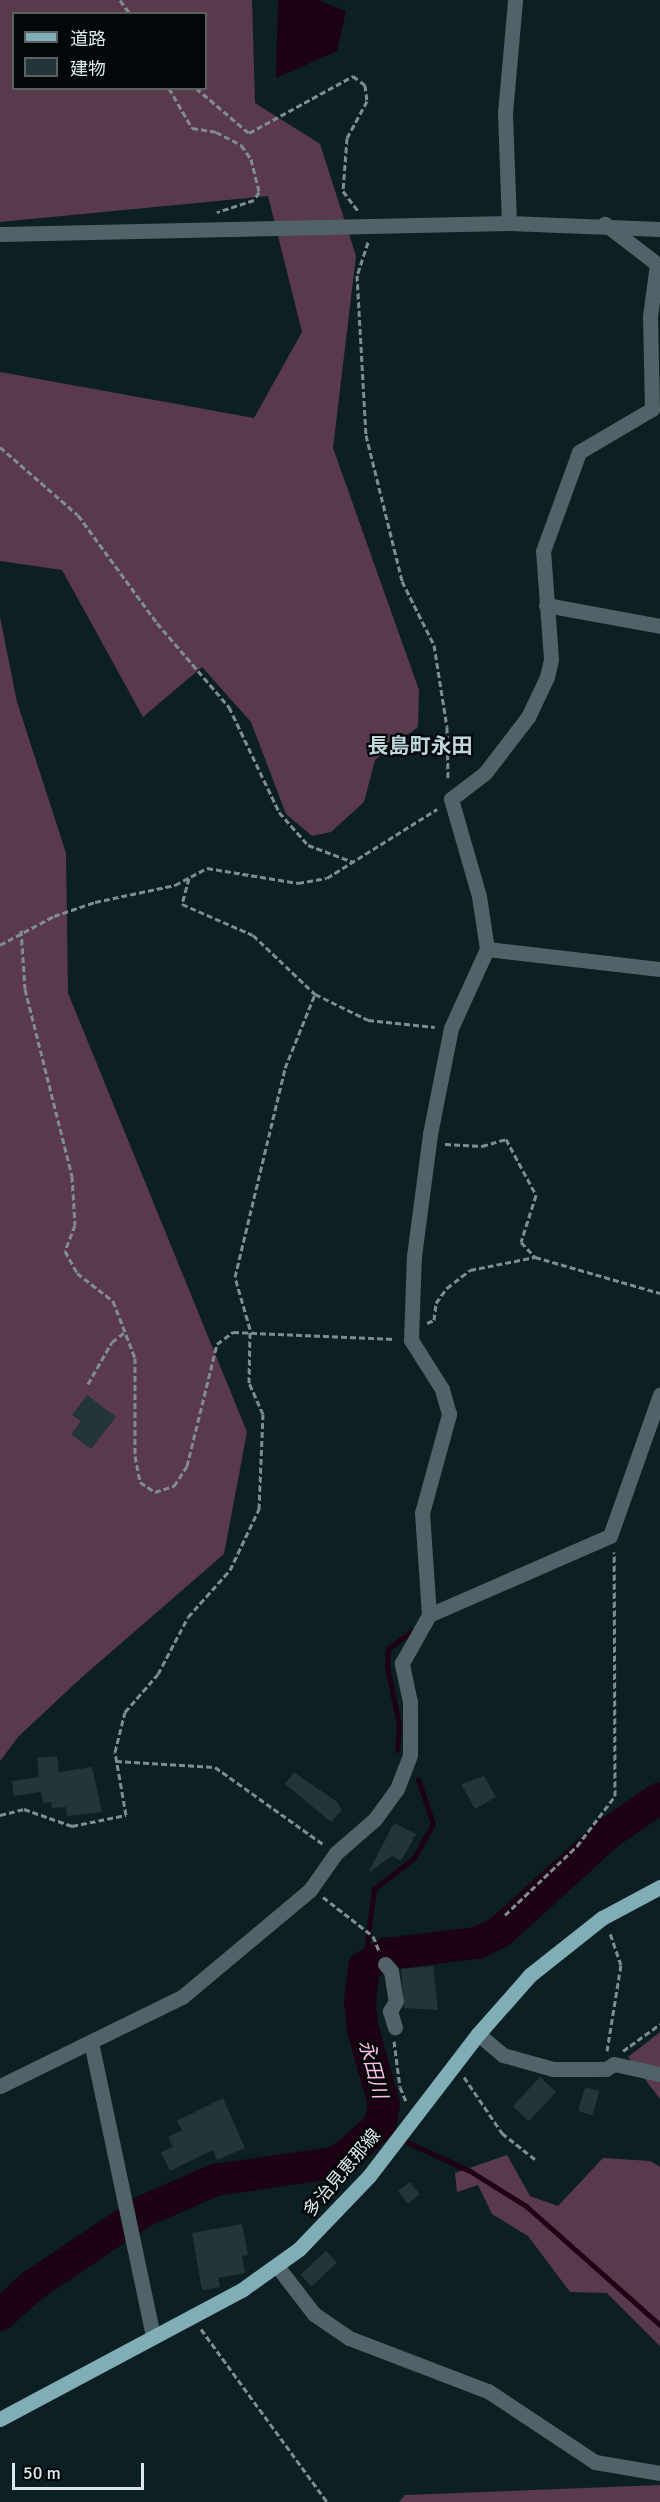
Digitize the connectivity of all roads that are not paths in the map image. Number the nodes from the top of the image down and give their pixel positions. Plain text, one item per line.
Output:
1 (514, 0) edge
2 (509, 223) junction
3 (605, 224) junction
4 (660, 229) edge
5 (0, 234) edge
6 (546, 605) junction
7 (660, 626) edge
8 (487, 949) junction
9 (660, 969) edge
10 (660, 1395) edge
11 (429, 1616) junction
12 (660, 1887) edge
13 (384, 1964) dead end
14 (395, 2027) road end
15 (478, 2034) junction
16 (91, 2042) junction
17 (660, 2074) edge
18 (0, 2086) edge
19 (277, 2266) junction
20 (153, 2336) junction
21 (0, 2419) edge
22 (660, 2473) edge

1 - 2 street
2 - 3 street
2 - 5 street
3 - 4 street
3 - 6 street
6 - 7 street
6 - 8 street
8 - 9 street
8 - 11 street
10 - 11 street
11 - 16 street
12 - 15 main road, 多治見恵那線
13 - 14 street
15 - 17 street
15 - 19 main road, 多治見恵那線
16 - 18 street
16 - 20 street
19 - 20 main road, 多治見恵那線
19 - 22 street
20 - 21 main road, 多治見恵那線

